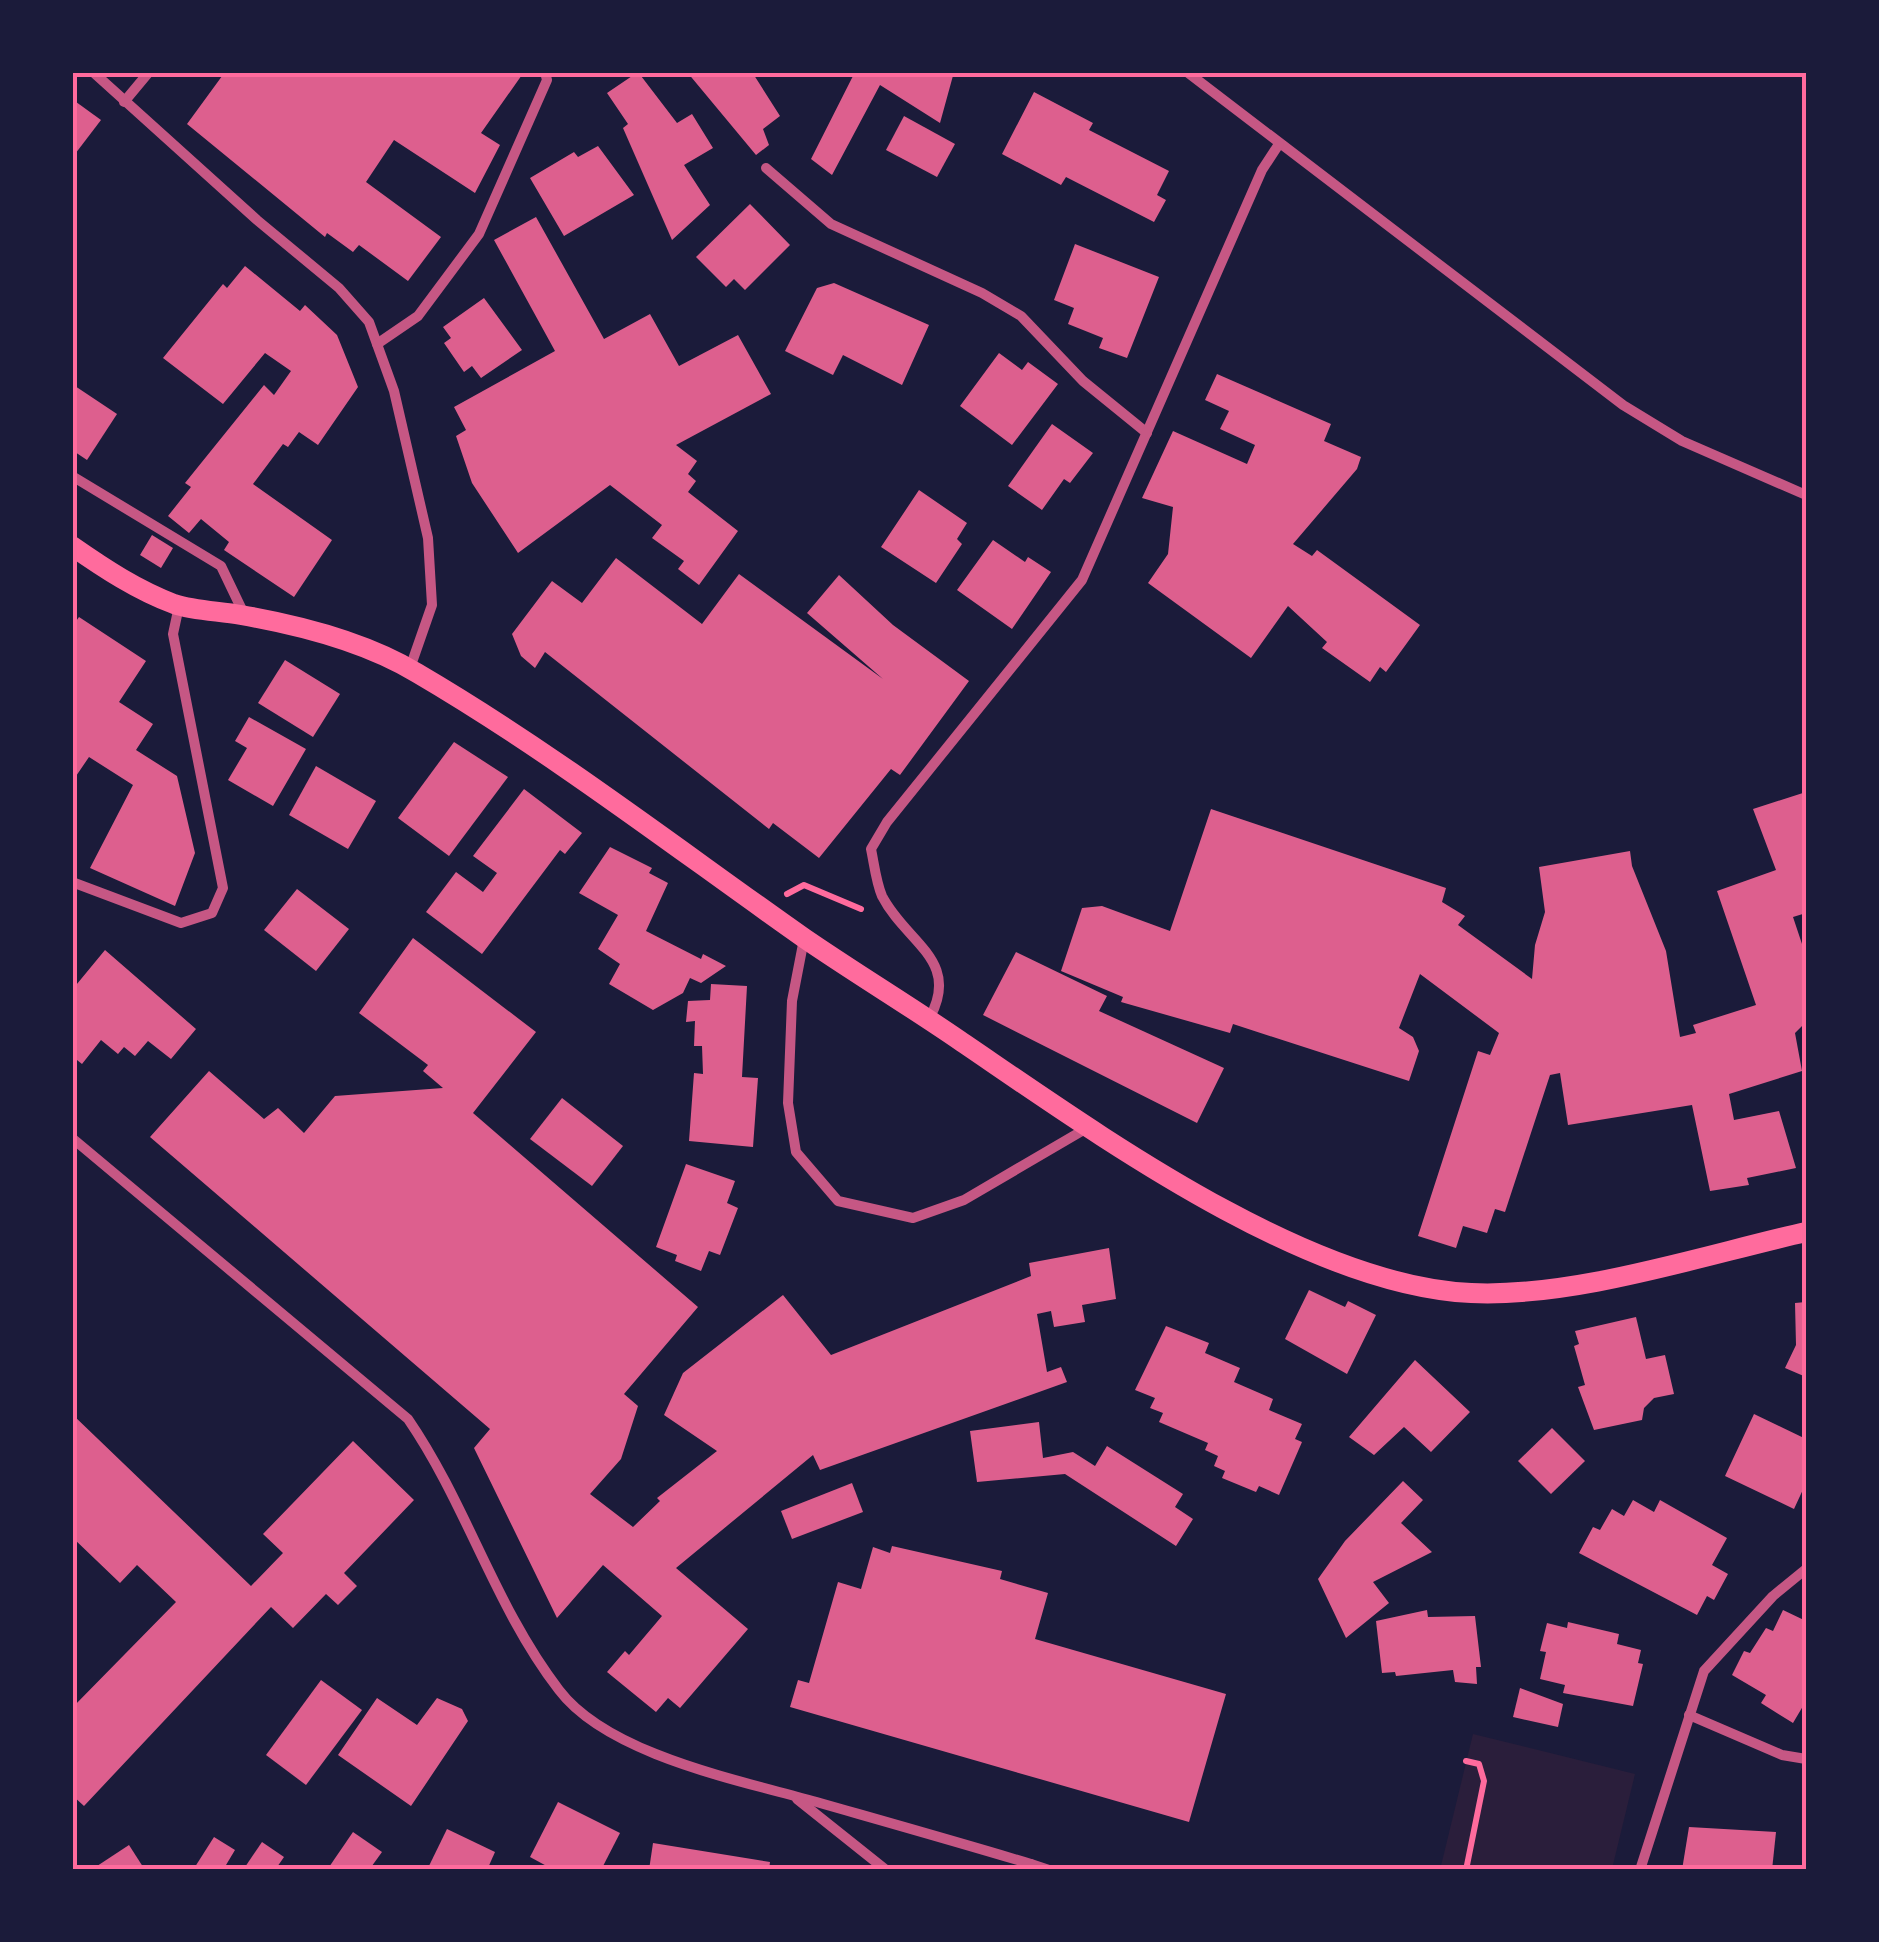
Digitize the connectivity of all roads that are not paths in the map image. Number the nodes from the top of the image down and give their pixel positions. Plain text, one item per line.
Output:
1 (93, 72) edge
2 (149, 72) edge
3 (545, 72) edge
4 (1187, 72) edge
5 (124, 102) junction
6 (1280, 144) junction
7 (766, 168) dead end
8 (377, 344) junction
9 (1147, 433) junction
10 (72, 476) edge
11 (1806, 495) edge
12 (72, 546) edge
13 (179, 606) junction
14 (244, 615) junction
15 (410, 668) junction
16 (72, 882) edge
17 (804, 938) junction
18 (929, 1019) junction
19 (1087, 1128) junction
20 (72, 1138) edge
21 (1806, 1232) edge
22 (1806, 1569) edge
23 (1690, 1715) junction
24 (1806, 1759) edge
25 (792, 1795) junction
26 (1026, 1866) edge
27 (886, 1870) edge
28 (1049, 1870) edge
29 (1640, 1870) edge

1 - 5 street
2 - 5 street
3 - 8 street
4 - 6 street
5 - 8 street
6 - 9 street
6 - 11 street
7 - 9 street
8 - 15 street
9 - 18 street
10 - 14 street
12 - 13 main road
13 - 14 main road
13 - 16 street
14 - 15 main road
15 - 17 main road
17 - 18 main road
17 - 19 street
18 - 19 main road
19 - 21 main road
20 - 25 street
22 - 23 street
23 - 24 street
23 - 29 street
25 - 26 street
25 - 27 street
26 - 28 street

